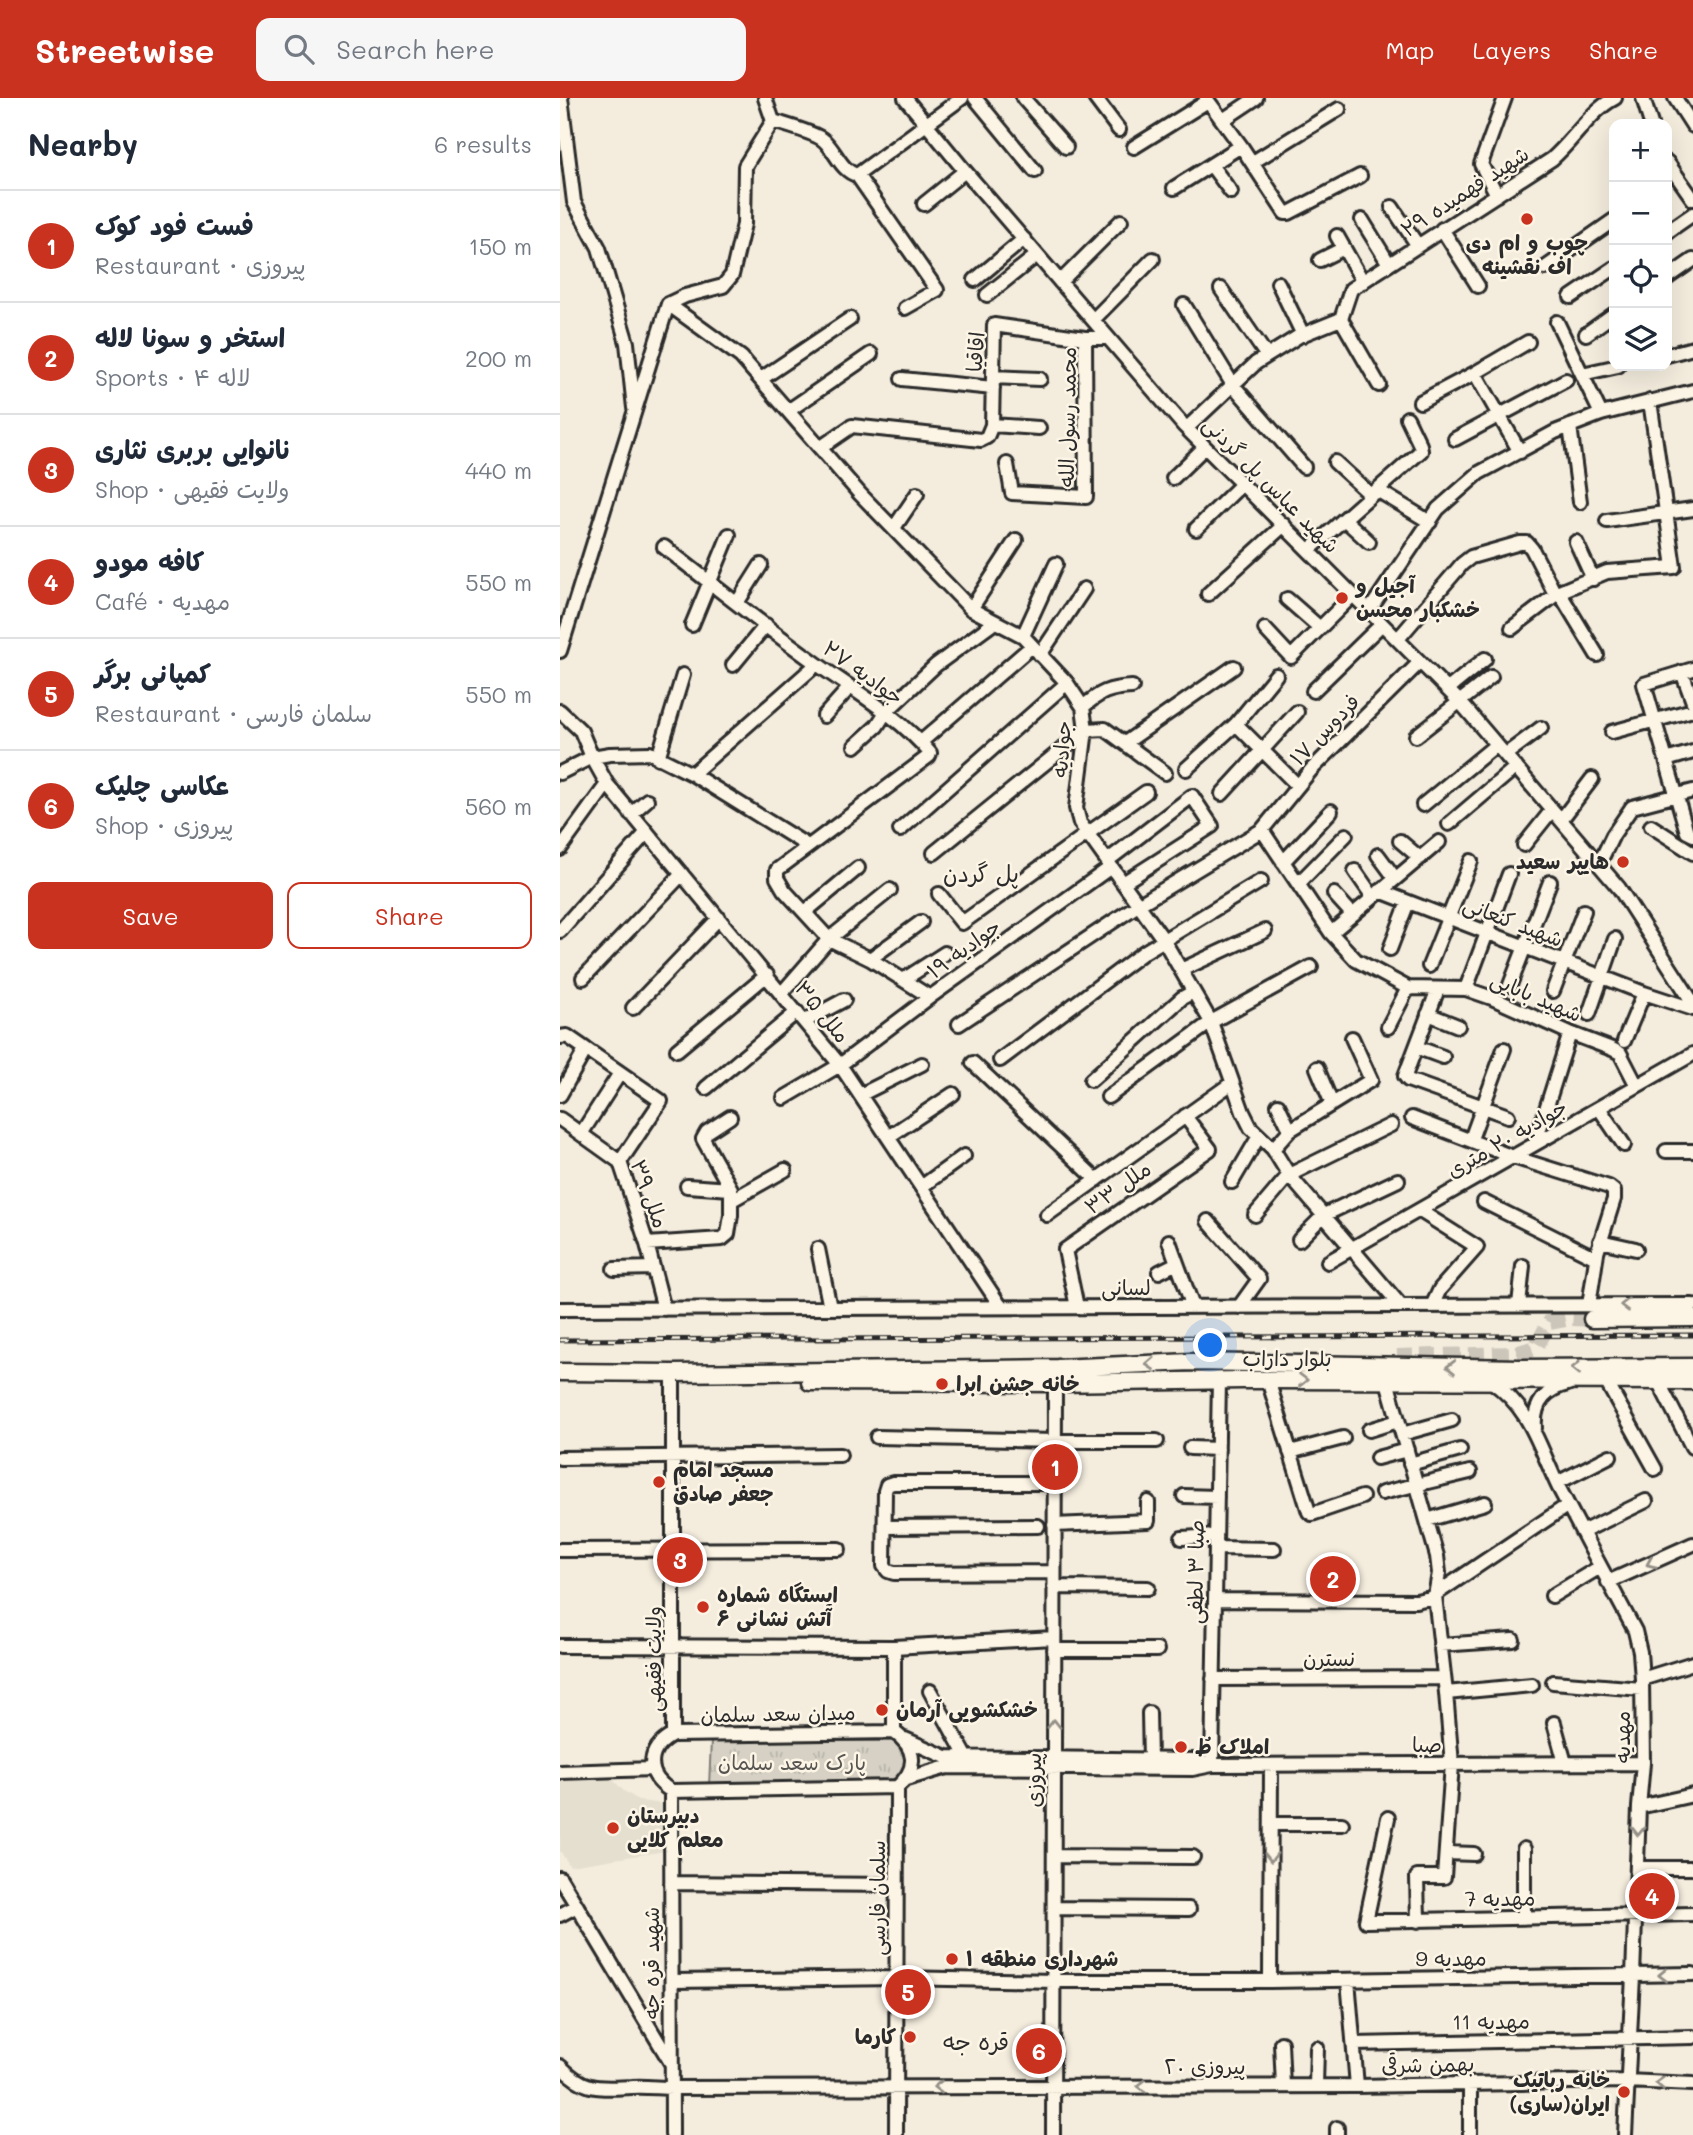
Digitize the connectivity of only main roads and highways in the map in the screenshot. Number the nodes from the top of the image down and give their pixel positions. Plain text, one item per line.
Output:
1 (1591, 1312) tunnel mouth
2 (1693, 1318) edge
3 (1397, 1357) tunnel mouth
4 (1200, 1362) junction
5 (1318, 1365) junction
6 (1693, 1367) edge
7 (1242, 1371) junction
8 (560, 1372) edge
9 (673, 1373) junction
10 (1200, 1380) junction
11 (1693, 1381) edge

1 - 2 main road
3 - 5 main road
4 - 7 main road, بلوار داراب
4 -> 9 main road, بلوار داراب
4 - 10 main road
6 -> 5 main road, بلوار داراب
5 - 7 main road, بلوار داراب
7 - 10 main road, بلوار داراب
7 -> 11 main road, بلوار داراب
8 - 9 main road, بلوار داراب
9 - 10 main road, بلوار داراب

